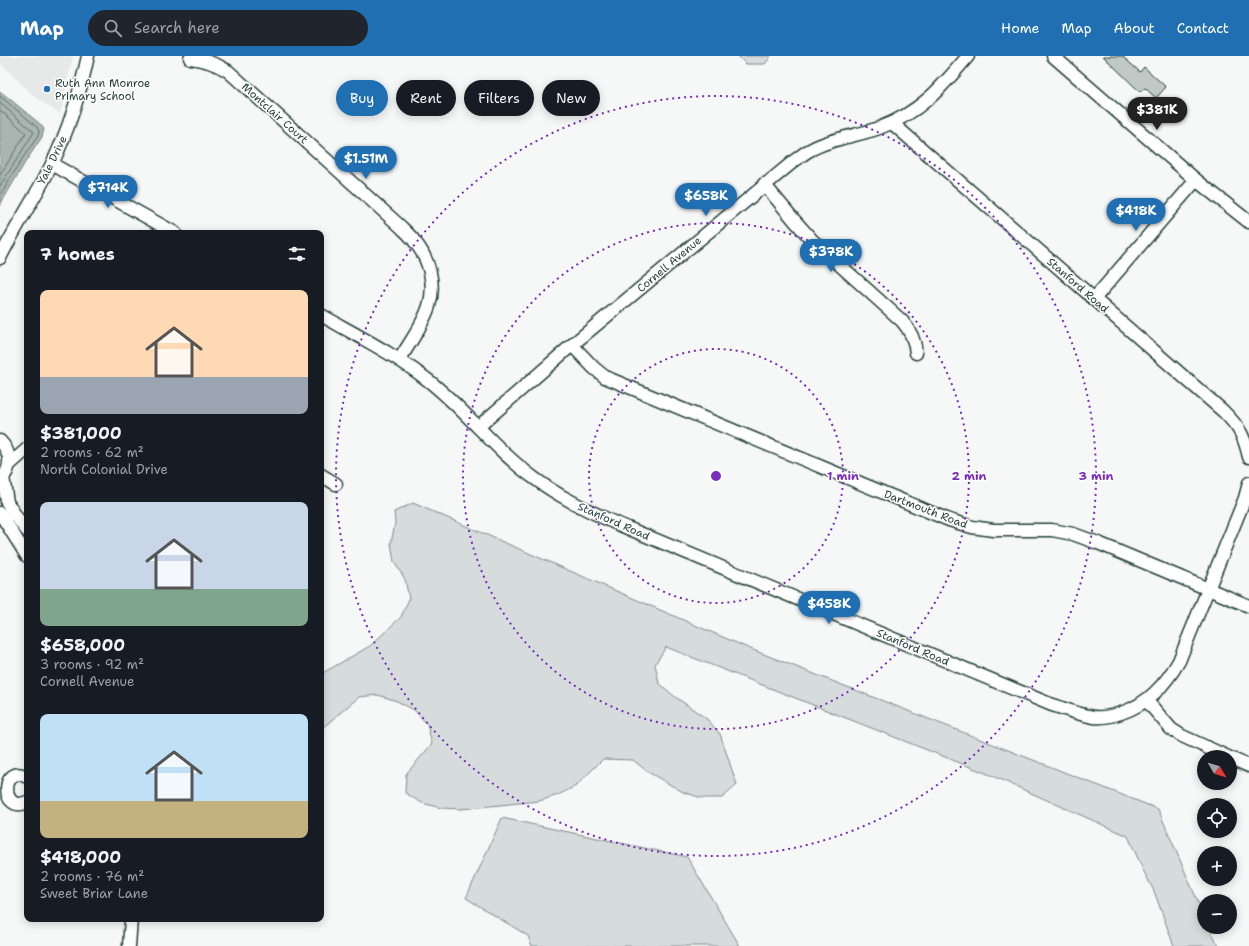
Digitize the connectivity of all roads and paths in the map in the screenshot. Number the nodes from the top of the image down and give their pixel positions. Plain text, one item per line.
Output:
1 (88, 56) edge
2 (968, 56) edge
3 (1053, 56) edge
4 (190, 58) dead end
5 (892, 123) junction
6 (52, 164) junction
7 (1196, 180) junction
8 (764, 184) junction
9 (1249, 222) edge
10 (170, 230) edge
11 (0, 258) edge
12 (1094, 299) junction
13 (324, 317) edge
14 (572, 345) junction
15 (916, 353) dead end
16 (400, 359) junction
17 (478, 427) junction
18 (2, 443) edge
19 (24, 449) edge
20 (24, 452) edge
21 (1249, 457) edge
22 (9, 465) junction
23 (324, 477) edge
24 (1, 478) edge
25 (1249, 483) edge
26 (336, 484) dead end
27 (0, 513) edge
28 (24, 527) edge
29 (24, 551) edge
30 (1208, 589) junction
31 (1249, 606) edge
32 (1147, 701) junction
33 (1213, 750) edge
34 (1237, 761) edge
35 (1249, 766) edge
36 (24, 776) edge
37 (3, 780) edge
38 (24, 803) edge
39 (131, 922) edge
40 (129, 946) edge

1 - 6 street, Yale Drive
2 - 5 street, Cornell Avenue
3 - 7 street
4 - 16 street, Montclair Court
5 - 8 street, Cornell Avenue
5 - 12 street, Stanford Road
6 - 10 street
6 - 11 street, Yale Drive
7 - 9 street
7 - 12 street
8 - 14 street, Cornell Avenue
8 - 15 street
12 - 21 street, Stanford Road
13 - 16 street, Stanford Road
14 - 17 street, Cornell Avenue
14 - 30 street, Dartmouth Road
16 - 17 street, Stanford Road
17 - 32 street, Stanford Road
18 - 19 street
18 - 22 street
20 - 22 street
22 - 24 street
23 - 26 street
24 - 28 street
25 - 30 street, Stanford Road
27 - 29 street
30 - 31 street, Dartmouth Road
30 - 32 street, Stanford Road
32 - 33 street
34 - 35 street
36 - 37 street
37 - 38 street
39 - 40 street

